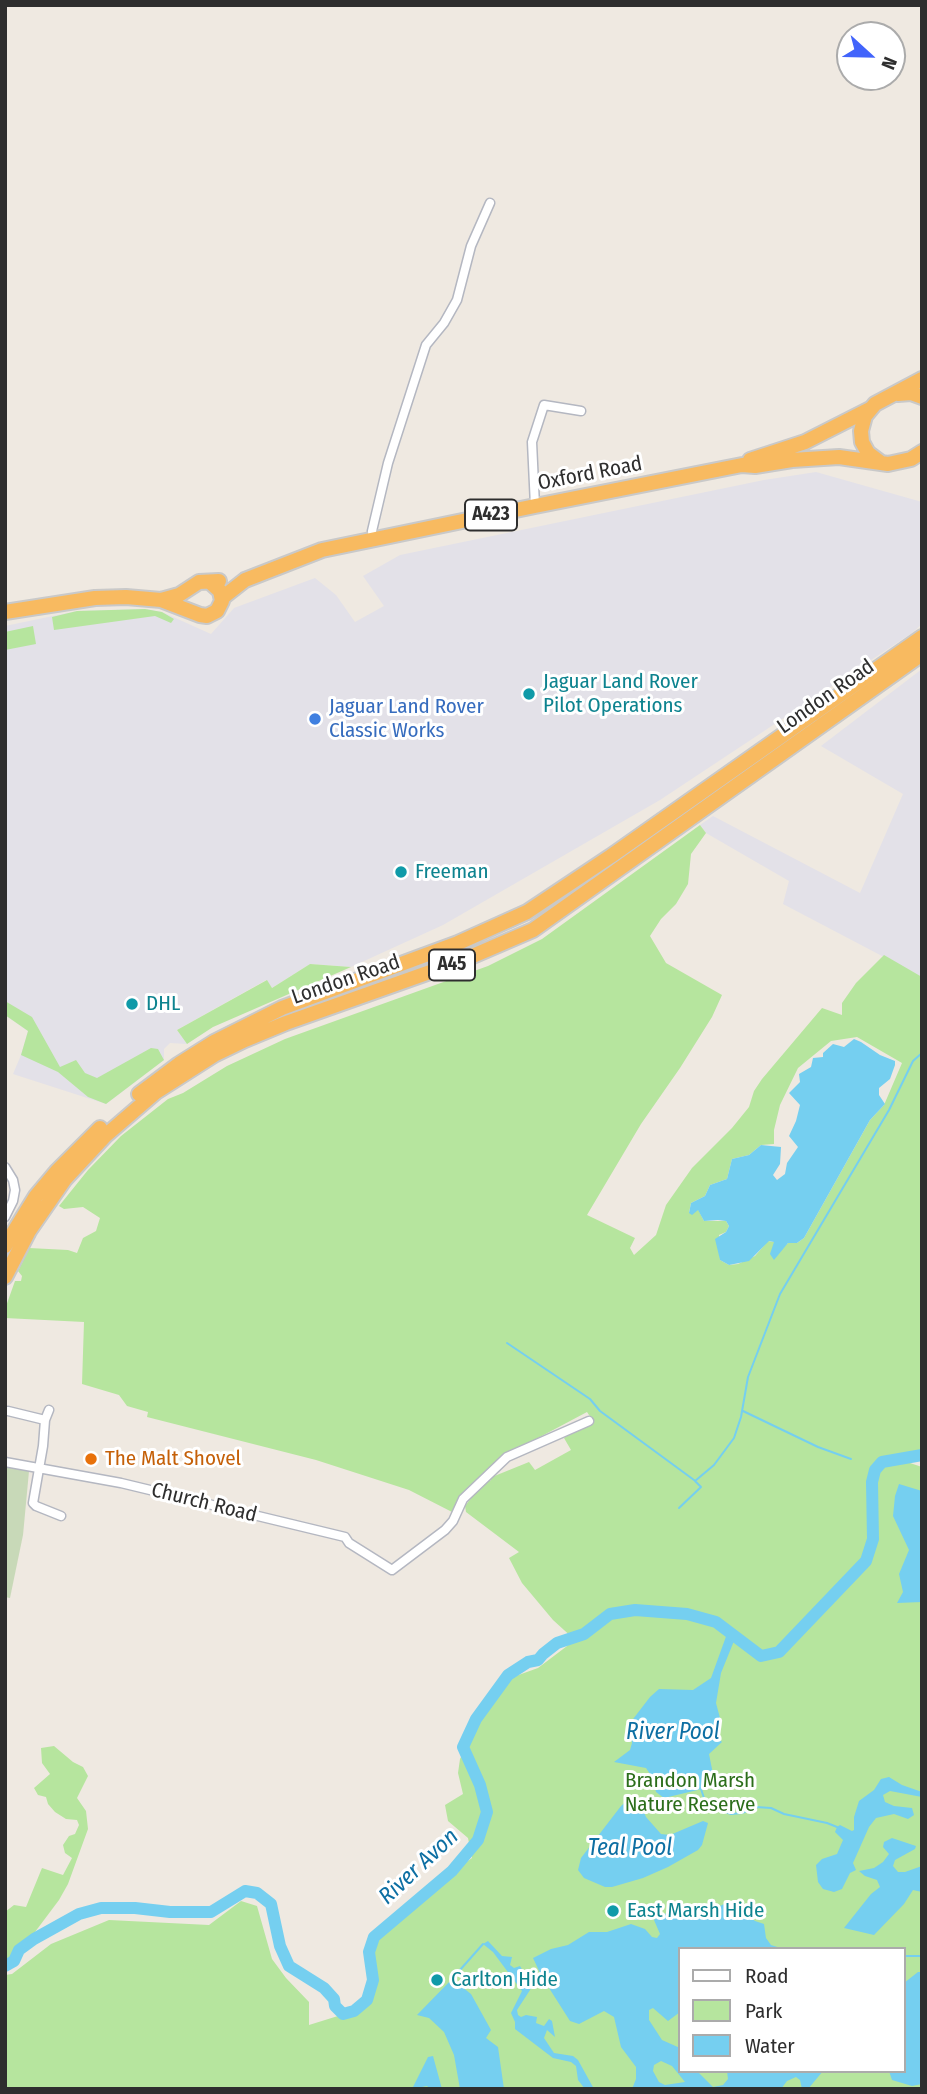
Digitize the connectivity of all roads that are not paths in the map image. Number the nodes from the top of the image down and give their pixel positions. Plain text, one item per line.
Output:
1 (490, 203) dead end
2 (922, 379) edge
3 (893, 394) junction
4 (922, 397) edge
5 (870, 409) junction
6 (581, 411) dead end
7 (922, 452) edge
8 (881, 463) junction
9 (743, 465) junction
10 (536, 506) junction
11 (373, 540) junction
12 (245, 580) junction
13 (210, 582) junction
14 (190, 588) junction
15 (222, 598) junction
16 (161, 600) junction
17 (5, 612) edge
18 (193, 612) junction
19 (922, 637) edge
20 (922, 654) edge
21 (5, 1167) edge
22 (5, 1217) edge
23 (5, 1246) edge
24 (5, 1277) edge
25 (49, 1410) dead end
26 (8, 1411) dead end
27 (45, 1420) junction
28 (589, 1421) dead end
29 (5, 1462) edge
30 (40, 1468) junction
31 (61, 1516) dead end

1 - 11 street
2 - 3 highway, Oxford Road
3 - 4 highway
3 - 5 highway, Oxford Road
5 - 8 highway
5 - 9 highway, Oxford Road / A423
6 - 10 street
7 - 8 highway, Oxford Road
8 - 9 highway, Oxford Road / A423
9 - 10 highway, Oxford Road / A423
10 - 11 highway, Oxford Road / A423
11 - 12 highway, Oxford Road / A423
12 - 13 highway, Oxford Road / A423
12 - 15 highway, Oxford Road / A423
13 - 14 highway
13 - 15 highway
14 - 16 highway
14 - 18 highway
15 - 18 highway
16 - 17 highway
16 - 18 highway
19 - 23 highway, London Road / A45
20 - 24 highway, London Road / A45
21 - 22 street
25 - 27 street
26 - 27 street
27 - 30 street
28 - 30 street, Church Road
29 - 30 street, Church Road
30 - 31 street

